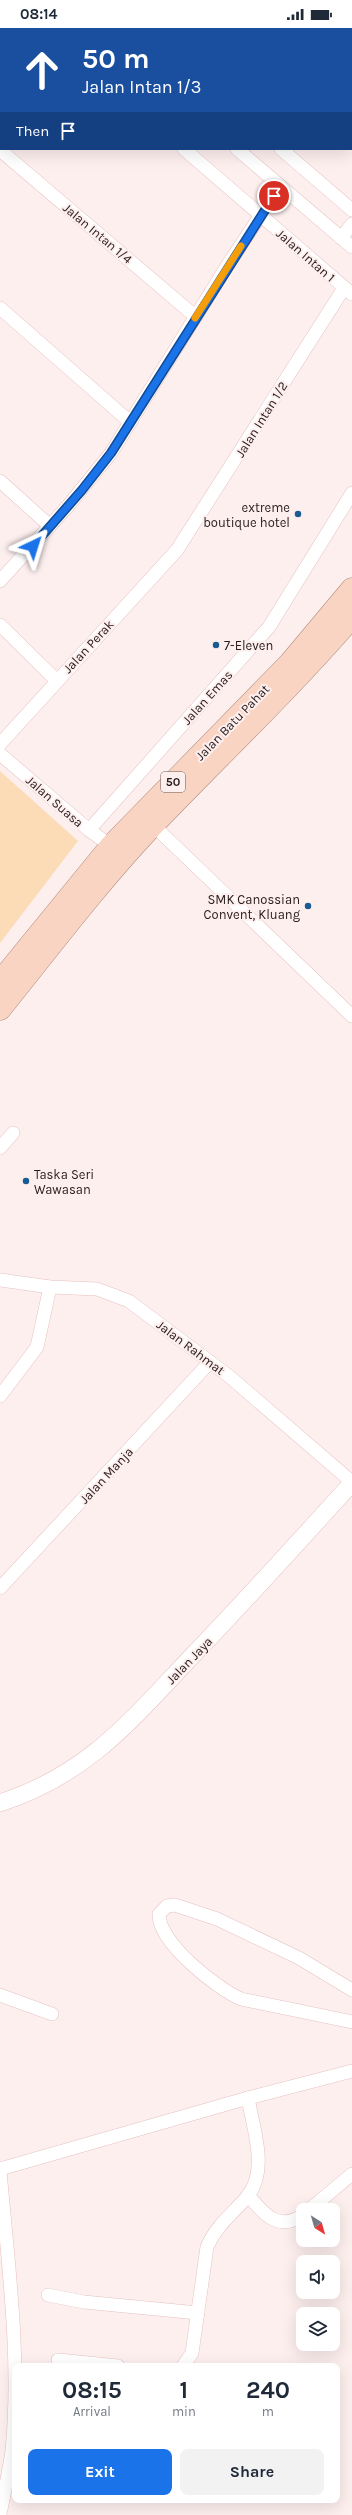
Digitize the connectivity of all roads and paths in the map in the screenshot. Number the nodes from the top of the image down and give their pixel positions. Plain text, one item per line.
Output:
1 (0, 150) edge
2 (185, 150) edge
3 (238, 150) edge
4 (282, 150) edge
5 (280, 186) junction
6 (352, 210) edge
7 (261, 215) junction
8 (352, 224) edge
9 (349, 243) edge
10 (348, 291) edge
11 (0, 308) edge
12 (196, 317) junction
13 (130, 422) junction
14 (0, 482) edge
15 (352, 493) edge
16 (50, 526) junction
17 (178, 550) joint
18 (0, 581) edge
19 (352, 589) edge
20 (352, 617) edge
21 (0, 625) edge
22 (56, 680) junction
23 (0, 744) edge
24 (0, 754) edge
25 (153, 825) junction
26 (88, 830) junction
27 (111, 846) junction
28 (0, 982) edge
29 (0, 1009) edge
30 (352, 1016) edge
31 (13, 1133) dead end
32 (0, 1148) edge
33 (0, 1280) edge
34 (50, 1287) junction
35 (210, 1362) junction
36 (0, 1396) edge
37 (352, 1482) edge
38 (0, 1588) edge
39 (0, 1803) edge
40 (352, 1990) edge
41 (0, 1994) edge
42 (52, 2014) dead end
43 (352, 2022) edge
44 (352, 2071) edge
45 (248, 2098) junction
46 (0, 2170) edge
47 (352, 2174) edge
48 (248, 2195) junction
49 (317, 2203) edge
50 (296, 2219) edge
51 (48, 2295) dead end
52 (198, 2313) junction
53 (58, 2360) dead end
54 (13, 2363) edge
55 (88, 2363) edge
56 (185, 2363) edge
57 (12, 2452) edge
58 (3, 2478) edge
59 (0, 2514) edge

1 - 12 street, Jalan Intan 1/4
2 - 7 street, Jalan Intan 1
3 - 5 street
4 - 6 street
5 - 7 street
5 - 9 street
7 - 10 street, Jalan Intan 1
7 - 12 street
8 - 9 street
10 - 17 street, Jalan Intan 1/2
11 - 13 street
12 - 13 street
13 - 16 street
14 - 16 street
15 - 26 street, Jalan Emas
16 - 18 street
17 - 22 street, Jalan Perak
19 - 27 highway, Jalan Batu Pahat / 50
20 - 25 highway, Jalan Batu Pahat / 50
21 - 22 street
22 - 23 street, Jalan Perak
24 - 26 street, Jalan Suasa
25 - 29 highway, Jalan Batu Pahat / 50
25 - 30 street
26 - 27 street, Jalan Suasa
27 - 28 highway, Jalan Batu Pahat / 50
31 - 32 street
33 - 34 street, Jalan Rahmat
34 - 35 street, Jalan Rahmat
34 - 36 street
35 - 37 street, Jalan Rahmat
35 - 38 street, Jalan Manja
37 - 39 street, Jalan Jaya
40 - 43 street
41 - 42 street
44 - 45 street
45 - 46 street
45 - 48 street
46 - 54 street
47 - 49 street
48 - 50 street
48 - 52 street
51 - 52 street
52 - 56 street
53 - 55 street
57 - 58 street
58 - 59 street

